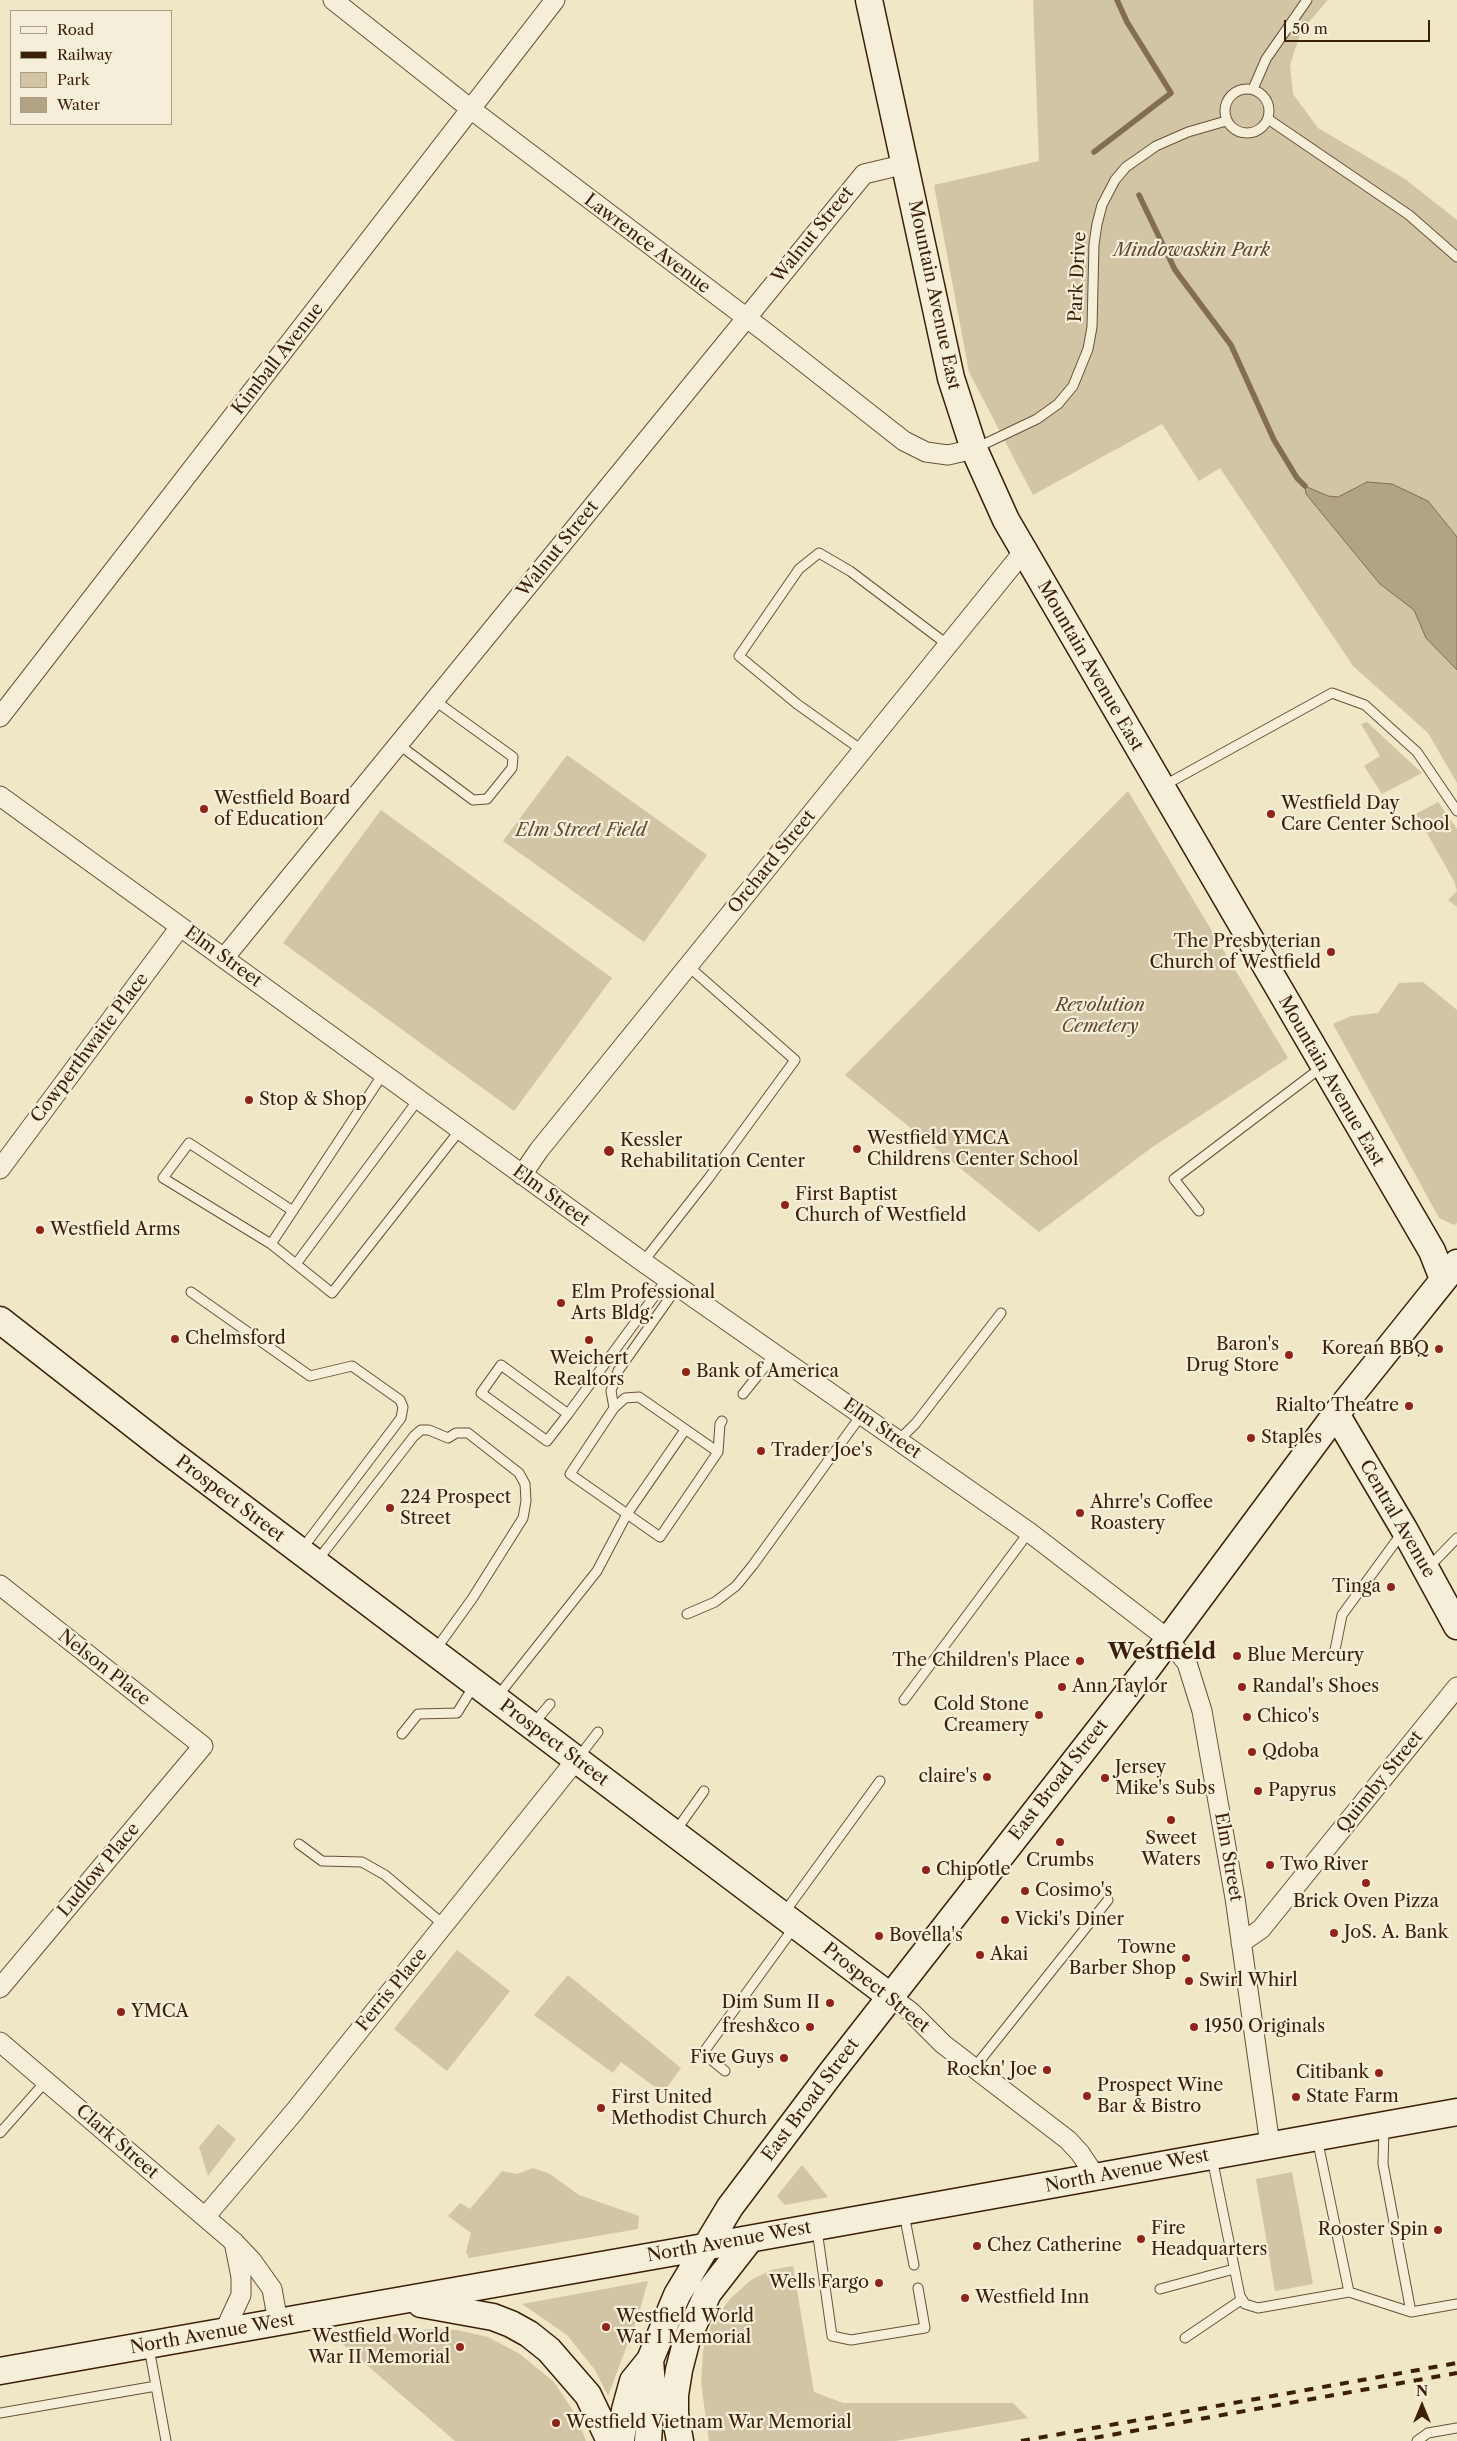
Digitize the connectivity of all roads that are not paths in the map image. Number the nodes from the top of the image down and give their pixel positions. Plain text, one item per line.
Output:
1 (333, 0) edge
2 (556, 0) edge
3 (869, 0) edge
4 (1307, 0) edge
5 (1253, 89) junction
6 (472, 110) junction
7 (1268, 119) junction
8 (1226, 121) junction
9 (906, 164) junction
10 (1457, 257) edge
11 (746, 318) junction
12 (974, 449) junction
13 (1024, 551) junction
14 (948, 645) junction
15 (434, 700) junction
16 (0, 717) edge
17 (398, 744) junction
18 (862, 751) junction
19 (1161, 788) junction
20 (0, 796) edge
21 (1457, 811) edge
22 (180, 926) junction
23 (224, 958) junction
24 (688, 966) junction
25 (1322, 1066) junction
26 (383, 1074) junction
27 (418, 1100) junction
28 (460, 1130) junction
29 (0, 1169) edge
30 (522, 1175) junction
31 (293, 1211) junction
32 (1199, 1212) dead end
33 (271, 1244) junction
34 (643, 1262) junction
35 (296, 1264) junction
36 (1450, 1271) edge
37 (672, 1282) junction
38 (191, 1292) dead end
39 (1001, 1313) dead end
40 (0, 1320) edge
41 (775, 1354) junction
42 (743, 1394) dead end
43 (614, 1408) junction
44 (568, 1414) junction
45 (862, 1414) junction
46 (1336, 1414) junction
47 (722, 1421) dead end
48 (684, 1430) junction
49 (899, 1440) junction
50 (718, 1452) junction
51 (627, 1514) junction
52 (1404, 1529) junction
53 (1029, 1532) junction
54 (1457, 1538) edge
55 (308, 1557) junction
56 (1427, 1570) junction
57 (0, 1585) edge
58 (687, 1614) dead end
59 (1457, 1626) edge
60 (1168, 1639) junction
61 (1335, 1650) dead end
62 (434, 1652) junction
63 (1457, 1687) edge
64 (485, 1692) junction
65 (904, 1700) dead end
66 (550, 1704) dead end
67 (531, 1726) junction
68 (598, 1732) dead end
69 (402, 1734) dead end
70 (198, 1752) joint
71 (576, 1760) junction
72 (880, 1781) dead end
73 (704, 1792) dead end
74 (675, 1832) junction
75 (299, 1844) dead end
76 (1108, 1900) dead end
77 (789, 1920) junction
78 (444, 1926) junction
79 (1241, 1943) junction
80 (0, 1988) edge
81 (891, 1997) junction
82 (1, 2044) edge
83 (974, 2068) junction
84 (725, 2071) dead end
85 (46, 2081) junction
86 (1457, 2112) edge
87 (1385, 2125) junction
88 (0, 2134) edge
89 (1316, 2137) junction
90 (1270, 2145) junction
91 (1211, 2155) junction
92 (1096, 2177) junction
93 (904, 2211) junction
94 (205, 2217) junction
95 (816, 2227) junction
96 (750, 2239) junction
97 (234, 2242) junction
98 (704, 2248) junction
99 (914, 2265) dead end
100 (1234, 2269) junction
101 (918, 2288) dead end
102 (1160, 2289) dead end
103 (1350, 2292) junction
104 (401, 2300) junction
105 (1242, 2300) junction
106 (1457, 2304) edge
107 (1411, 2312) junction
108 (278, 2322) junction
109 (224, 2332) junction
110 (1185, 2338) dead end
111 (149, 2345) junction
112 (650, 2360) junction
113 (0, 2371) edge
114 (156, 2386) junction
115 (0, 2413) edge
116 (1457, 2428) edge
117 (166, 2441) edge
118 (610, 2441) edge
119 (621, 2441) edge
120 (648, 2441) edge
121 (680, 2441) edge
122 (1417, 2441) edge

1 - 6 street, Lawrence Avenue
2 - 6 street, Kimball Avenue
3 - 9 street, Mountain Avenue East
4 - 5 lane
5 - 7 lane
5 - 8 lane
6 - 11 street, Lawrence Avenue
6 - 16 street, Kimball Avenue
7 - 8 lane
7 - 10 lane
8 - 12 lane, Park Drive
9 - 11 street, Walnut Street
9 - 12 street, Mountain Avenue East
11 - 12 street, Lawrence Avenue
11 - 15 street, Walnut Street
12 - 13 street, Mountain Avenue East
13 - 14 street, Orchard Street
13 - 19 street, Mountain Avenue East
14 - 18 street, Orchard Street
14 - 18 lane
15 - 17 street, Walnut Street
15 - 17 lane
17 - 23 street, Walnut Street
18 - 24 street, Orchard Street
19 - 21 lane
19 - 25 street, Mountain Avenue East
20 - 22 street, Elm Street
22 - 23 street, Elm Street
22 - 29 street, Cowperthwaite Place
23 - 26 street, Elm Street
24 - 30 street, Orchard Street
24 - 34 lane
25 - 32 lane
25 - 36 street, Mountain Avenue East
26 - 27 street, Elm Street
26 - 31 lane
27 - 28 street, Elm Street
27 - 35 lane
28 - 30 street, Elm Street
28 - 35 lane
30 - 34 street, Elm Street
31 - 33 lane
31 - 33 lane
33 - 35 lane
34 - 37 street, Elm Street
36 - 46 street, East Broad Street
37 - 41 street, Elm Street
37 - 43 lane
37 - 44 lane
38 - 55 lane
39 - 49 lane
40 - 55 street, Prospect Street
41 - 42 lane
41 - 45 street, Elm Street
43 - 48 lane
43 - 51 lane
44 - 44 lane
45 - 49 street, Elm Street
45 - 58 lane
46 - 52 street, Central Avenue
46 - 60 street, East Broad Street
47 - 50 lane
48 - 50 lane
48 - 51 lane
49 - 53 street, Elm Street
50 - 51 lane
51 - 64 lane
52 - 56 street, Central Avenue
52 - 61 lane
53 - 60 street, Elm Street
53 - 65 lane
54 - 56 lane
55 - 62 street, Prospect Street
55 - 62 lane
56 - 59 street, Central Avenue
57 - 70 street, Nelson Place
60 - 79 street, Elm Street
60 - 81 street, East Broad Street
62 - 64 street, Prospect Street
63 - 79 street, Quimby Street
64 - 67 street, Prospect Street
64 - 69 lane
66 - 67 lane
67 - 71 street, Prospect Street
68 - 71 lane
70 - 80 street, Ludlow Place
71 - 74 street, Prospect Street
71 - 78 street, Ferris Place
72 - 77 lane
73 - 74 lane
74 - 77 street, Prospect Street
75 - 78 lane
76 - 83 lane
77 - 81 street, Prospect Street
77 - 84 lane
78 - 94 street, Ferris Place
79 - 90 street, Elm Street
81 - 83 street, Prospect Street
81 - 98 street, East Broad Street
82 - 85 street, Clark Street
83 - 92 street, Prospect Street
85 - 88 lane
85 - 94 street, Clark Street
86 - 87 street, North Avenue West
87 - 89 street, North Avenue West
87 - 107 lane
89 - 90 street, North Avenue West
89 - 103 lane
90 - 91 street, North Avenue West
91 - 92 street, North Avenue West
91 - 100 lane
92 - 93 street, North Avenue West
93 - 95 street, North Avenue West
93 - 99 lane
94 - 97 street, Clark Street
95 - 96 street, North Avenue West
95 - 101 lane
96 - 98 street, North Avenue West
96 - 121 street
97 - 108 street, Clark Street
97 - 109 street
98 - 104 street, North Avenue West
98 - 112 street, East Broad Street
100 - 102 lane
100 - 105 lane
103 - 105 lane
103 - 107 lane
104 - 108 street, North Avenue West
104 - 118 street
105 - 110 lane
106 - 107 lane
108 - 109 street, North Avenue West
109 - 111 street, North Avenue West
111 - 113 street, North Avenue West
111 - 114 lane
112 - 119 street, East Broad Street
112 - 120 street, East Broad Street
114 - 115 lane
114 - 117 lane
116 - 122 lane

